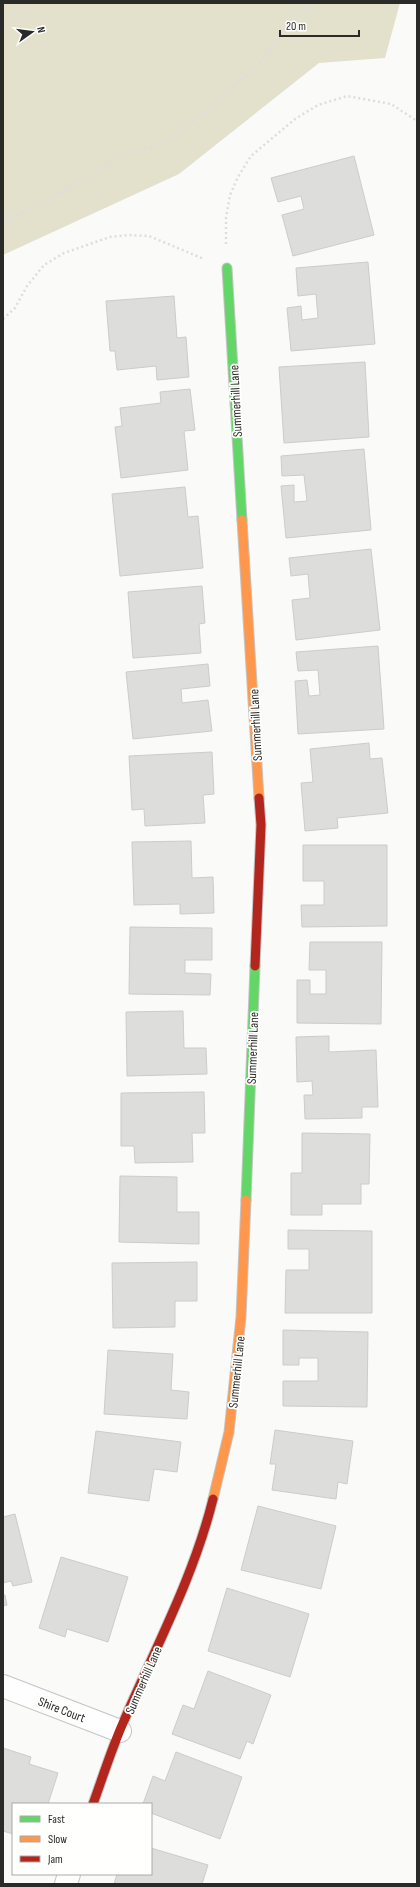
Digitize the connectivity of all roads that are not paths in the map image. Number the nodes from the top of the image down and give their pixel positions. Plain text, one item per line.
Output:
1 (227, 268) road end
2 (3, 1686) edge
3 (120, 1731) junction
4 (93, 1803) edge

1 - 3 street, Summerhill Lane
2 - 3 street, Shire Court
3 - 4 street, Summerhill Lane

